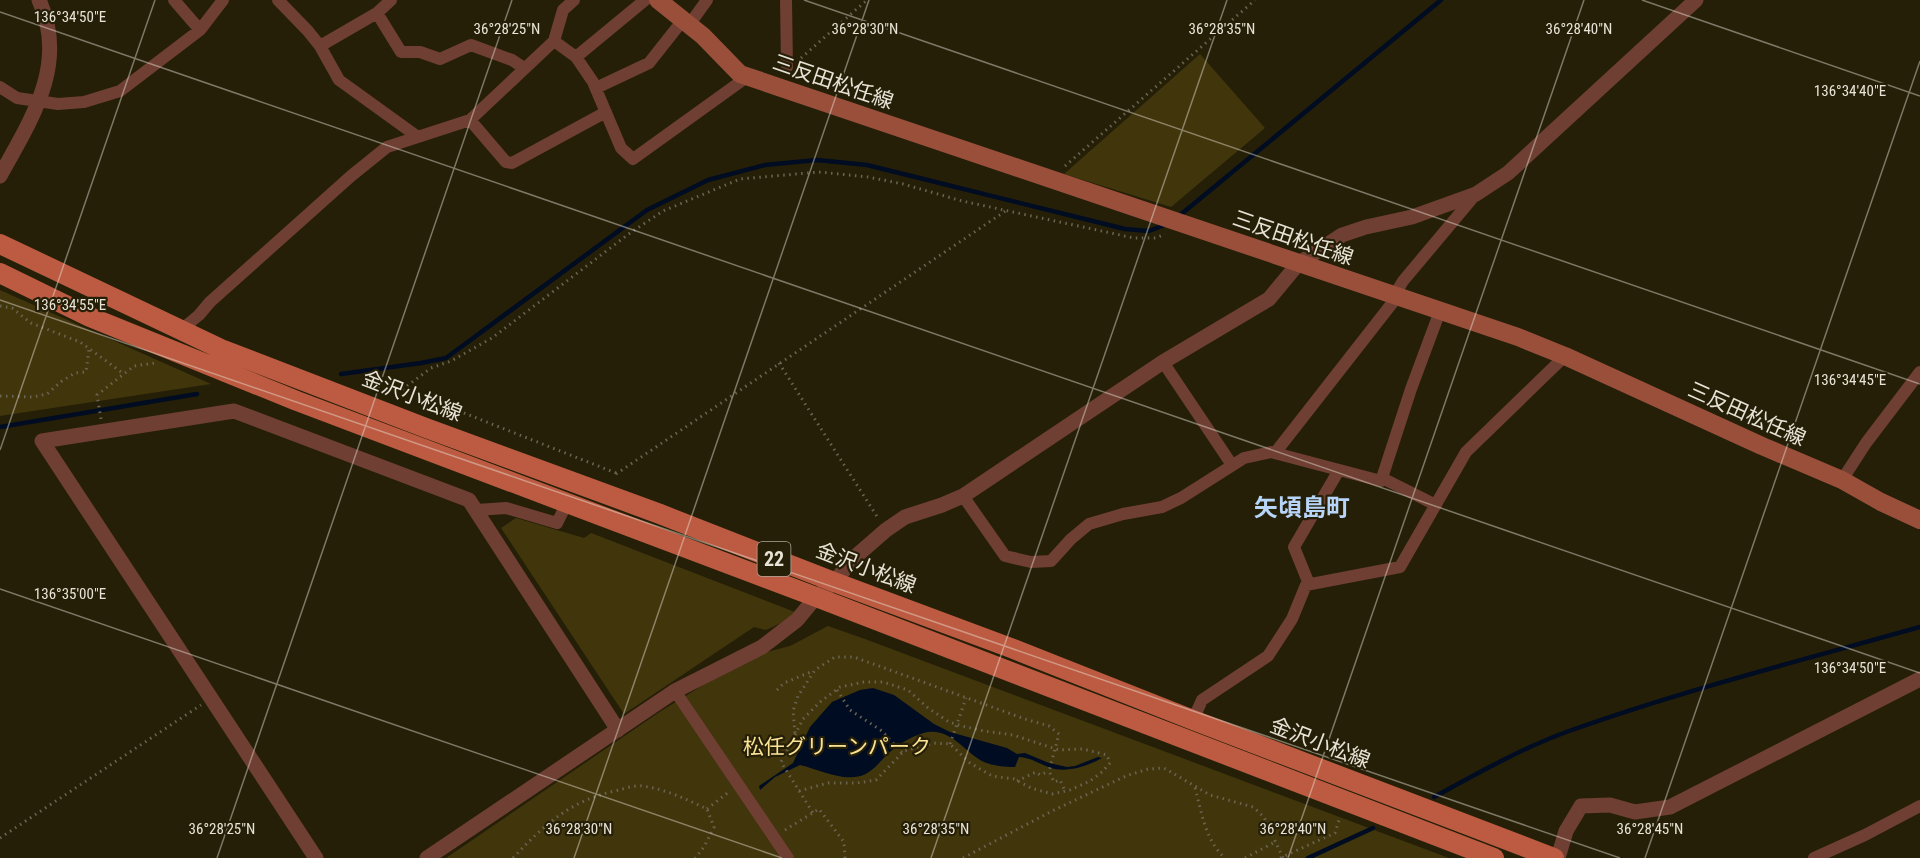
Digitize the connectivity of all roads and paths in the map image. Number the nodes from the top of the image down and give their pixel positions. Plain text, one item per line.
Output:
1 (39, 0) edge
2 (174, 0) edge
3 (223, 0) edge
4 (278, 0) edge
5 (391, 0) edge
6 (554, 0) edge
7 (574, 0) edge
8 (645, 0) edge
9 (658, 0) edge
10 (707, 0) edge
11 (786, 0) edge
12 (867, 0) edge
13 (1255, 0) edge
14 (1696, 0) edge
15 (563, 10) junction
16 (377, 13) junction
17 (686, 22) junction
18 (200, 30) junction
19 (554, 41) junction
20 (320, 46) junction
21 (576, 57) junction
22 (788, 67) joint
23 (524, 68) junction
24 (747, 77) junction
25 (0, 87) edge
26 (596, 88) junction
27 (40, 100) junction
28 (606, 112) junction
29 (470, 120) junction
30 (418, 137) junction
31 (0, 176) edge
32 (1050, 179) junction
33 (1476, 194) junction
34 (1008, 210) junction
35 (1187, 226) junction
36 (0, 244) edge
37 (1299, 264) junction
38 (0, 273) edge
39 (1395, 296) junction
40 (0, 306) edge
41 (1440, 311) junction
42 (181, 330) junction
43 (89, 349) junction
44 (173, 351) junction
45 (1565, 356) junction
46 (1163, 362) junction
47 (779, 363) junction
48 (124, 374) junction
49 (1918, 378) edge
50 (0, 396) edge
51 (101, 420) dead end
52 (1275, 453) junction
53 (1232, 465) junction
54 (1339, 470) junction
55 (616, 473) junction
56 (1382, 477) junction
57 (1842, 480) junction
58 (607, 494) junction
59 (963, 496) junction
60 (567, 503) junction
61 (1436, 505) junction
62 (477, 510) junction
63 (1920, 520) edge
64 (886, 530) junction
65 (834, 582) junction
66 (1309, 584) junction
67 (816, 597) junction
68 (815, 670) junction
69 (1920, 679) edge
70 (777, 690) dead end
71 (837, 690) junction
72 (675, 692) junction
73 (211, 698) junction
74 (966, 698) junction
75 (1193, 720) junction
76 (956, 724) junction
77 (618, 730) junction
78 (796, 735) junction
79 (950, 744) junction
80 (1056, 749) junction
81 (902, 753) junction
82 (1049, 771) junction
83 (1017, 781) junction
84 (738, 784) junction
85 (1194, 786) junction
86 (799, 791) junction
87 (1065, 791) junction
88 (1920, 806) edge
89 (707, 809) junction
90 (813, 813) junction
91 (1340, 817) dead end
92 (774, 837) junction
93 (0, 838) edge
94 (1276, 842) junction
95 (316, 858) edge
96 (427, 858) edge
97 (513, 858) edge
98 (695, 858) edge
99 (788, 858) edge
100 (845, 858) edge
101 (963, 858) edge
102 (1225, 858) edge
103 (1245, 858) edge
104 (1282, 858) edge
105 (1494, 858) edge
106 (1556, 858) edge
107 (1814, 858) edge

1 - 27 street
2 - 18 street
3 - 18 street
4 - 20 street
5 - 16 street
6 - 15 street
7 - 15 street
8 - 21 street
9 - 17 main road, 三反田松任線
10 - 17 street
11 - 22 street
12 - 22 path
13 - 32 path
14 - 33 street
15 - 19 street
16 - 20 street
16 - 23 street
17 - 24 main road, 三反田松任線
17 - 26 street
18 - 27 street
19 - 21 street
19 - 23 street
20 - 30 street
21 - 26 street
23 - 29 street
24 - 28 street
24 - 32 main road, 三反田松任線
25 - 27 street
26 - 28 street
27 - 31 street
28 - 29 street
29 - 30 street
30 - 42 street
32 - 35 main road, 三反田松任線
33 - 37 street
33 - 39 street
34 - 35 path
34 - 47 path
34 - 55 path
35 - 37 main road, 三反田松任線
36 - 42 main road, 金沢小松線 / 22
37 - 39 main road, 三反田松任線
37 - 46 street
38 - 44 main road, 22
39 - 41 main road, 三反田松任線
39 - 52 street
40 - 43 path
41 - 45 main road, 三反田松任線
41 - 56 street
42 - 58 main road, 金沢小松線 / 22
43 - 48 path
43 - 50 path
44 - 48 path
44 - 60 main road, 22
45 - 57 main road, 三反田松任線
45 - 61 street
46 - 53 street
46 - 59 street
47 - 55 path
47 - 64 path
48 - 51 path
49 - 57 street
52 - 53 street
52 - 54 street
53 - 59 street
54 - 56 street
54 - 66 street
55 - 58 path
56 - 61 street
57 - 63 main road, 三反田松任線
58 - 65 main road, 金沢小松線 / 22
59 - 64 street
60 - 62 street
60 - 67 main road, 22
61 - 66 street
62 - 73 street
62 - 77 street
64 - 65 street
65 - 67 street
65 - 75 main road, 金沢小松線 / 22
66 - 75 street
67 - 72 street
67 - 105 main road, 22
68 - 70 path
68 - 74 path
68 - 78 path
69 - 106 street
71 - 76 path
71 - 78 path
71 - 81 path
72 - 77 street
72 - 84 street
73 - 93 path
73 - 95 street
74 - 76 path
74 - 80 path
75 - 106 main road, 金沢小松線 / 22
76 - 79 path
76 - 80 path
77 - 96 street
78 - 86 path
79 - 81 path
79 - 83 path
80 - 82 path
80 - 87 path
81 - 86 path
82 - 83 path
82 - 87 path
83 - 87 path
84 - 89 path
84 - 92 street
85 - 94 path
85 - 101 path
85 - 102 path
86 - 90 path
88 - 107 street
89 - 97 path
89 - 98 path
90 - 92 path
90 - 100 path
91 - 104 path
92 - 99 street
94 - 103 path
94 - 104 path

